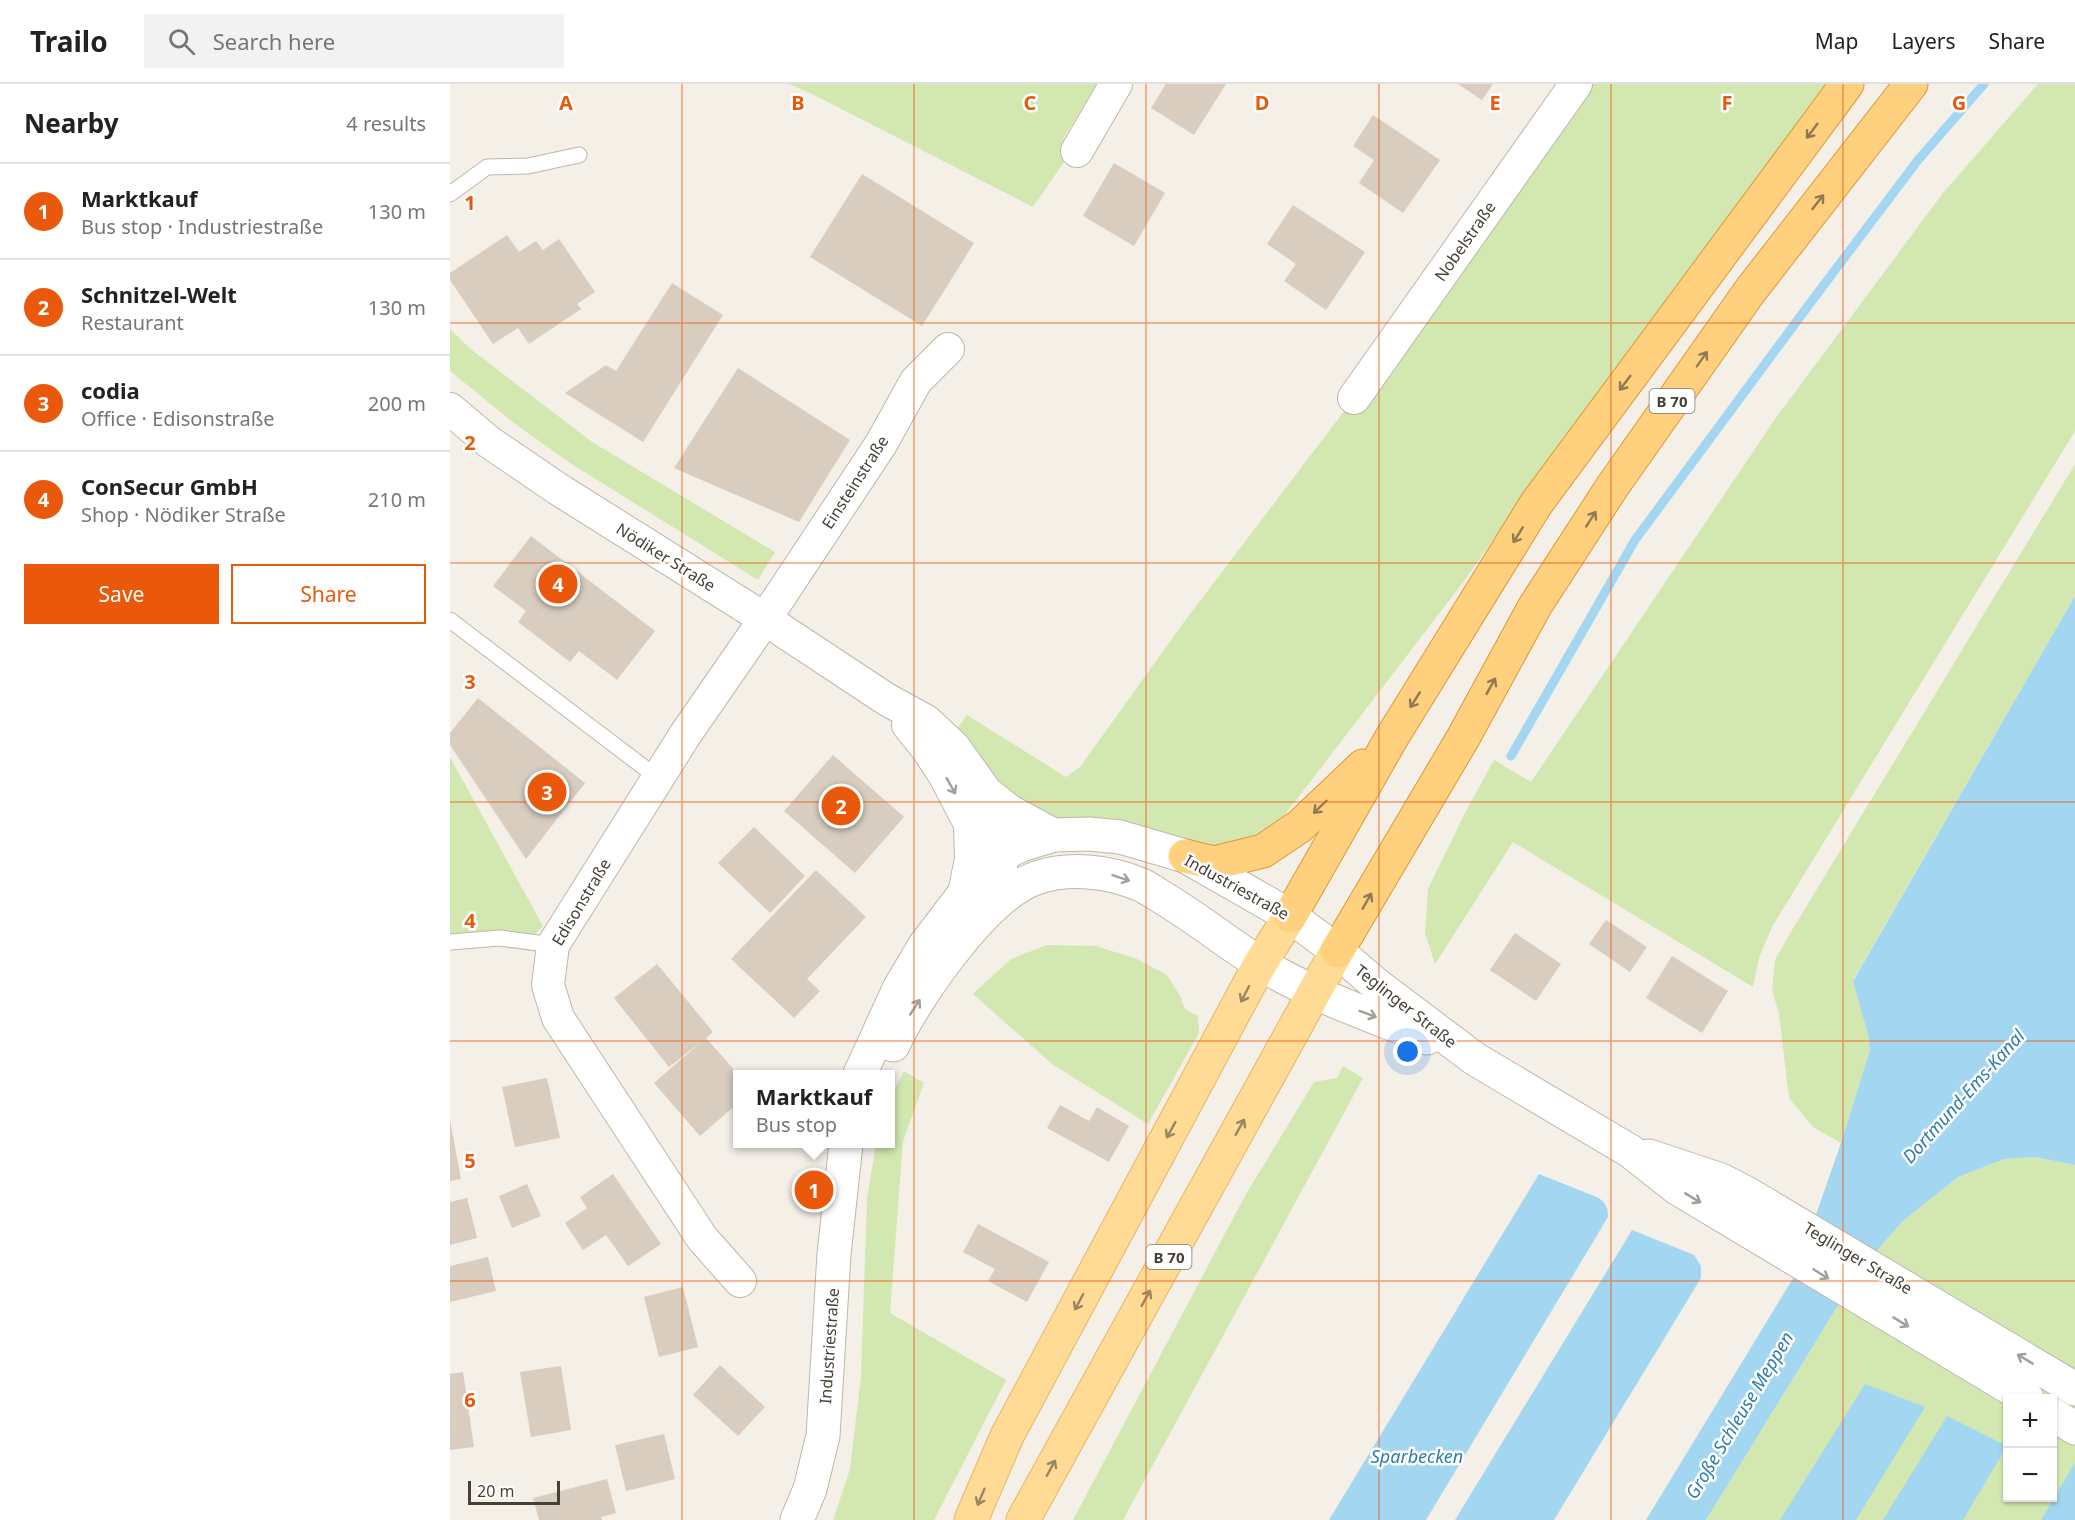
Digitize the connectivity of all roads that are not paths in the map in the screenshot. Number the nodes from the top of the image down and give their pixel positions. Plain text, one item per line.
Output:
1 (1116, 84) edge
2 (1576, 84) edge
3 (1847, 84) edge
4 (1911, 84) edge
5 (1077, 151) dead end
6 (579, 155) dead end
7 (450, 194) edge
8 (948, 349) dead end
9 (1354, 398) dead end
10 (450, 409) edge
11 (765, 619) junction
12 (450, 620) edge
13 (886, 699) junction
14 (1392, 737) junction
15 (658, 778) junction
16 (986, 792) junction
17 (970, 824) junction
18 (1054, 835) junction
19 (1002, 854) junction
20 (1185, 856) junction
21 (1063, 872) junction
22 (977, 902) junction
23 (1290, 916) junction
24 (450, 942) edge
25 (552, 945) junction
26 (1337, 951) junction
27 (1260, 964) junction
28 (1314, 993) junction
29 (1476, 1059) junction
30 (862, 1070) edge
31 (881, 1070) edge
32 (1630, 1151) junction
33 (847, 1152) edge
34 (740, 1281) dead end
35 (2075, 1389) edge
36 (2020, 1394) edge
37 (2057, 1417) edge
38 (2075, 1428) edge
39 (797, 1520) edge
40 (971, 1520) edge
41 (1023, 1520) edge

1 - 5 street
2 - 9 street, Nobelstraße
3 -> 14 highway, B 70
26 -> 4 highway, B 70
6 - 7 lane
8 - 11 street, Einsteinstraße
10 - 11 street, Nödiker Straße
11 - 13 street, Nödiker Straße
11 - 15 street, Edisonstraße
12 - 15 lane
13 - 16 street, Nödiker Straße
13 -> 17 street, Nödiker Straße
14 -> 20 highway, B 70
14 - 23 highway, B 70
15 - 25 street, Edisonstraße
16 - 18 street, Nödiker Straße
16 - 19 street, Nödiker Straße
17 - 19 street
17 - 22 street, Nödiker Straße
18 - 19 street, Industriestraße
18 - 20 street, Industriestraße
19 - 21 street
19 - 22 street, Industriestraße
20 - 23 street, Industriestraße
21 - 22 street, Industriestraße
21 -> 27 street, Industriestraße
22 - 30 street, Industriestraße
31 -> 22 street, Industriestraße
23 - 26 street, Industriestraße
23 - 27 main road, B 70
24 - 25 lane
25 - 34 street, Edisonstraße
26 - 28 main road, B 70
26 - 29 street, Teglinger Straße
27 - 28 street, Industriestraße
27 -> 40 main road, B 70
28 -> 29 street, Teglinger Straße
41 -> 28 main road, B 70
29 - 32 street, Teglinger Straße
35 -> 32 street, Teglinger Straße
32 -> 36 street, Teglinger Straße
33 - 39 street, Industriestraße
37 - 38 street

